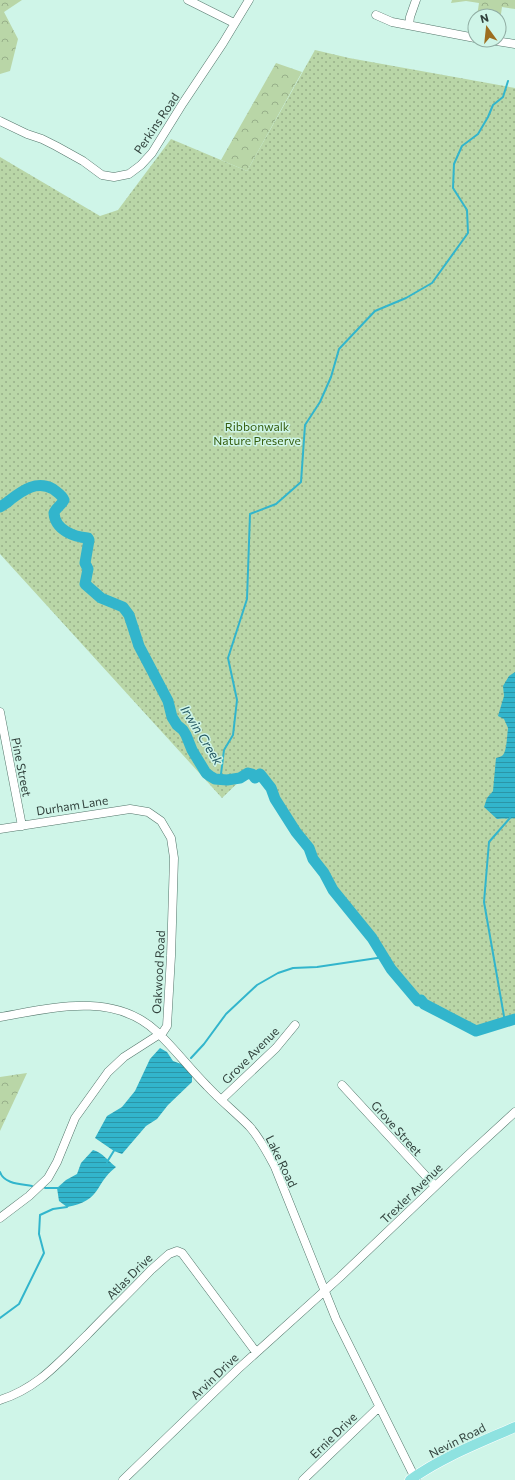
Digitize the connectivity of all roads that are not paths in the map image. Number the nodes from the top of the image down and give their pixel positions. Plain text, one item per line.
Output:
1 (188, 0) edge
2 (249, 0) edge
3 (416, 0) edge
4 (376, 15) dead end
5 (234, 23) junction
6 (409, 25) junction
7 (467, 36) edge
8 (0, 121) edge
9 (0, 712) edge
10 (148, 812) joint
11 (22, 826) junction
12 (0, 829) edge
13 (0, 1017) edge
14 (295, 1025) dead end
15 (159, 1034) junction
16 (342, 1085) dead end
17 (221, 1100) junction
18 (515, 1112) edge
19 (435, 1186) junction
20 (0, 1218) edge
21 (324, 1291) junction
22 (256, 1352) junction
23 (0, 1400) edge
24 (379, 1407) junction
25 (515, 1427) edge
26 (413, 1479) edge
27 (123, 1480) edge
28 (303, 1480) edge

1 - 5 street
2 - 5 street, Perkins Road
3 - 6 street
4 - 6 street
5 - 8 street, Perkins Road
6 - 7 street
9 - 11 street, Pine Street
10 - 11 street, Durham Lane
10 - 15 street, Oakwood Road
11 - 12 street, Durham Lane
13 - 15 street, Lake Road
14 - 17 street, Grove Avenue
15 - 17 street, Lake Road
15 - 20 street
16 - 19 street, Grove Street
17 - 21 street, Lake Road
18 - 19 street, Trexler Avenue
19 - 21 street, Trexler Avenue
21 - 22 street, Arvin Drive
21 - 24 street, Lake Road
22 - 23 street, Atlas Drive
22 - 27 street, Arvin Drive
24 - 26 street, Lake Road
24 - 28 street, Ernie Drive
25 - 26 main road, Nevin Road

